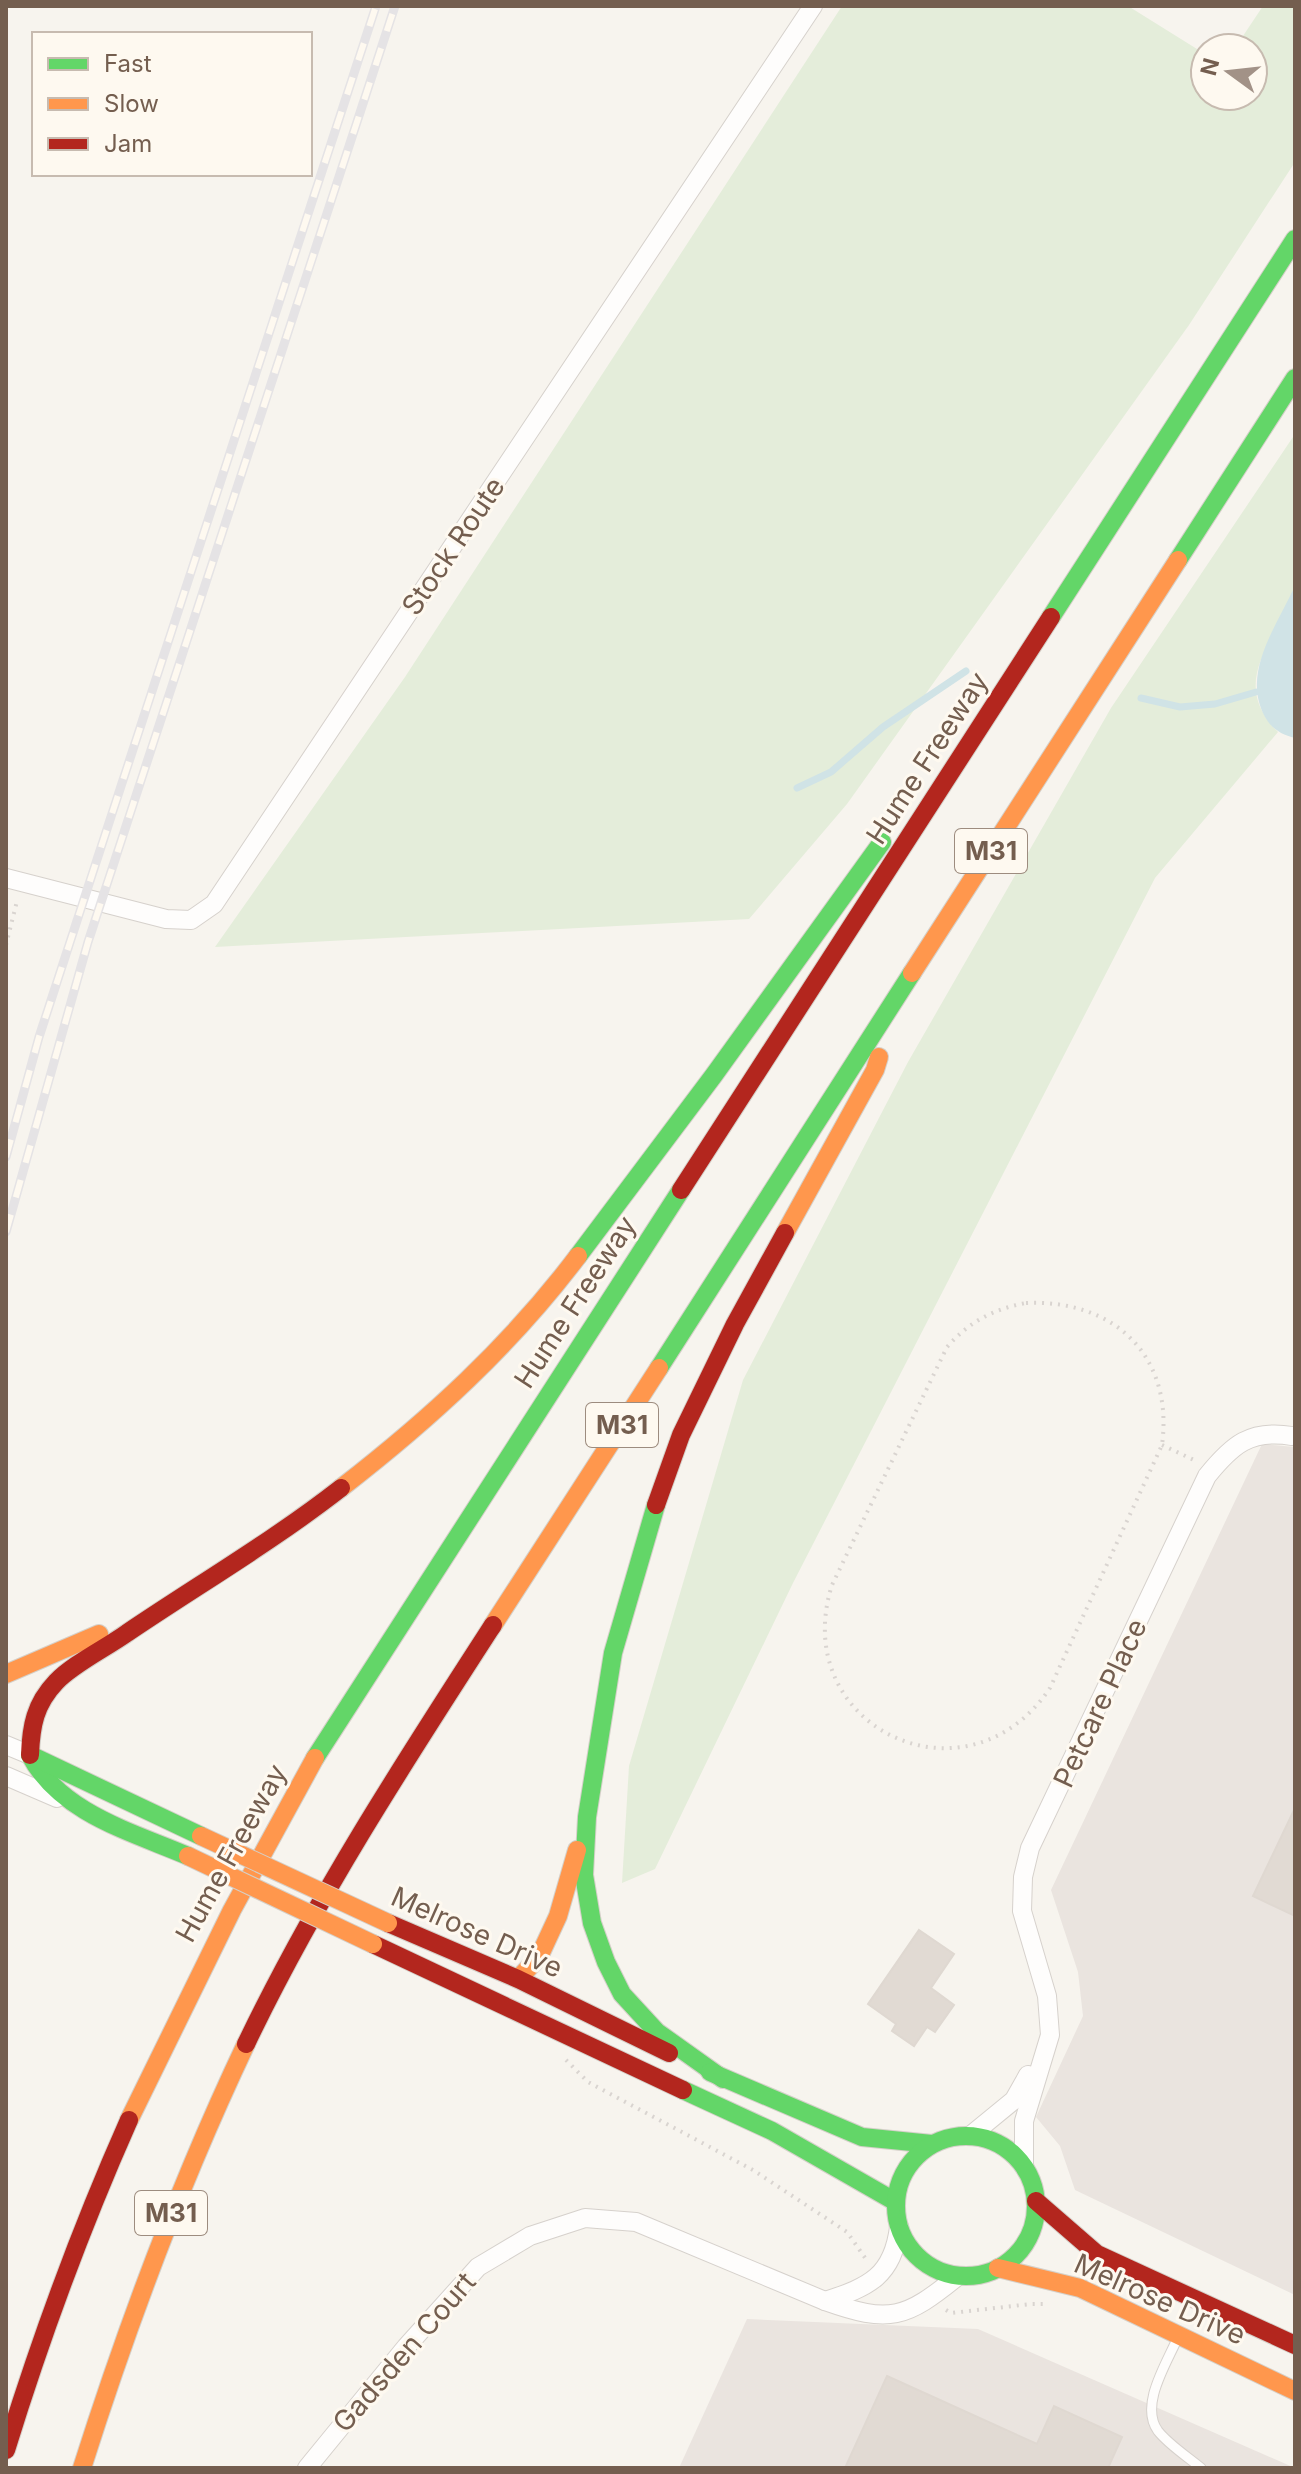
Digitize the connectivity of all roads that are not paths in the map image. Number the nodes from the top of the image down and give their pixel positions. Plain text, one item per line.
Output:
1 (813, 6) edge
2 (1295, 239) edge
3 (1295, 378) edge
4 (1121, 509) junction
5 (14, 880) edge
6 (894, 1004) junction
7 (1294, 1436) edge
8 (192, 1589) junction
9 (6, 1674) edge
10 (6, 1745) edge
11 (30, 1755) junction
12 (6, 1776) edge
13 (71, 1804) junction
14 (587, 1817) junction
15 (518, 1979) junction
16 (461, 1985) junction
17 (1050, 2035) junction
18 (723, 2079) junction
19 (970, 2136) junction
20 (932, 2144) junction
21 (1024, 2166) junction
22 (1036, 2201) junction
23 (896, 2202) junction
24 (899, 2227) junction
25 (998, 2268) junction
26 (958, 2276) junction
27 (825, 2301) junction
28 (1179, 2335) junction
29 (1295, 2345) edge
30 (1295, 2391) edge
31 (6, 2450) edge
32 (82, 2468) edge
33 (307, 2468) edge
34 (1201, 2468) edge

1 - 5 street, Stock Route
2 - 4 main road, Hume Freeway / M31
3 - 6 main road, M31
4 - 8 main road
4 - 31 main road, Hume Freeway / M31
6 - 14 main road
6 - 32 main road, M31
7 - 17 street, Petcare Place
8 - 9 main road
8 - 11 main road
10 - 11 street, Melrose Drive
11 - 13 main road
11 - 15 main road, Melrose Drive, bridge
12 - 13 street, Melrose Drive
13 - 16 main road, Melrose Drive, bridge
14 - 15 main road
14 - 18 main road
15 - 16 main road
15 - 18 main road, Melrose Drive
16 - 23 main road, Melrose Drive
17 - 19 street
17 - 21 street, Petcare Place
18 - 20 main road, Melrose Drive
19 - 20 main road
19 - 21 main road
20 - 23 main road
21 - 22 main road
22 - 25 main road
22 - 29 main road, Melrose Drive
23 - 24 main road
24 - 26 main road
24 - 27 street
25 - 26 main road
25 - 28 main road, Melrose Drive
26 - 27 street, Gadsden Court
27 - 33 street, Gadsden Court
28 - 30 main road, Melrose Drive
28 - 34 lane

